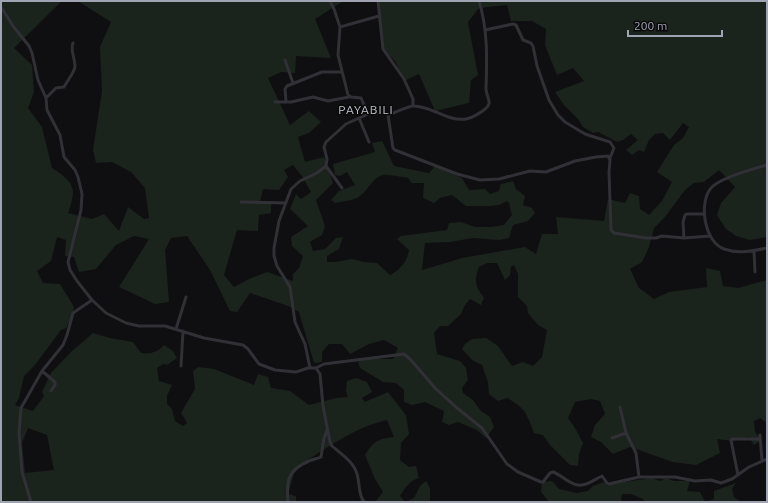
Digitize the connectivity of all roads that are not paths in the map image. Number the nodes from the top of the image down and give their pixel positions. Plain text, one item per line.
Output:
1 (330, 1) edge
2 (378, 1) edge
3 (479, 1) edge
4 (1, 7) edge
5 (379, 16) junction
6 (340, 27) junction
7 (485, 30) junction
8 (73, 43) dead end
9 (285, 60) dead end
10 (342, 72) junction
11 (293, 83) junction
12 (349, 97) junction
13 (46, 98) junction
14 (275, 102) dead end
15 (286, 102) junction
16 (413, 106) junction
17 (368, 114) junction
18 (388, 115) junction
19 (359, 118) junction
20 (369, 142) dead end
21 (610, 158) junction
22 (767, 165) edge
23 (326, 166) junction
24 (342, 188) dead end
25 (240, 202) dead end
26 (286, 203) junction
27 (704, 214) junction
28 (710, 236) junction
29 (684, 238) junction
30 (767, 248) edge
31 (754, 251) junction
32 (755, 272) dead end
33 (186, 297) dead end
34 (92, 300) junction
35 (176, 329) junction
36 (183, 331) junction
37 (181, 366) dead end
38 (310, 368) junction
39 (316, 368) junction
40 (42, 371) junction
41 (51, 391) dead end
42 (620, 407) dead end
43 (327, 430) junction
44 (626, 433) junction
45 (760, 435) dead end
46 (612, 438) dead end
47 (760, 439) junction
48 (767, 459) edge
49 (762, 460) junction
50 (738, 475) junction
51 (639, 477) junction
52 (31, 502) edge
53 (288, 502) edge
54 (364, 502) edge

1 - 6 street
2 - 5 street
3 - 7 street
4 - 13 street
5 - 6 street
5 - 16 street
6 - 10 street
7 - 16 street
7 - 21 street
8 - 13 street
9 - 11 street
10 - 11 street
10 - 12 street
11 - 15 street
12 - 15 street
12 - 17 street
13 - 34 street
14 - 15 street
16 - 18 street
17 - 18 street
17 - 19 street
18 - 21 street
19 - 20 street
19 - 23 street
21 - 29 street
22 - 27 street
23 - 24 street
23 - 26 street
25 - 26 street
26 - 38 street
27 - 28 street
27 - 29 street
28 - 29 street
28 - 31 street
30 - 31 street
31 - 32 street
33 - 35 street
34 - 35 street
34 - 40 street
35 - 36 street
36 - 37 street
36 - 38 street
38 - 39 street
39 - 43 street
39 - 51 street
40 - 41 street
40 - 52 street
42 - 44 street
43 - 53 street
43 - 54 street
44 - 46 street
44 - 51 street
45 - 47 street
47 - 49 street
47 - 50 street
48 - 49 street
49 - 50 street
50 - 51 street

